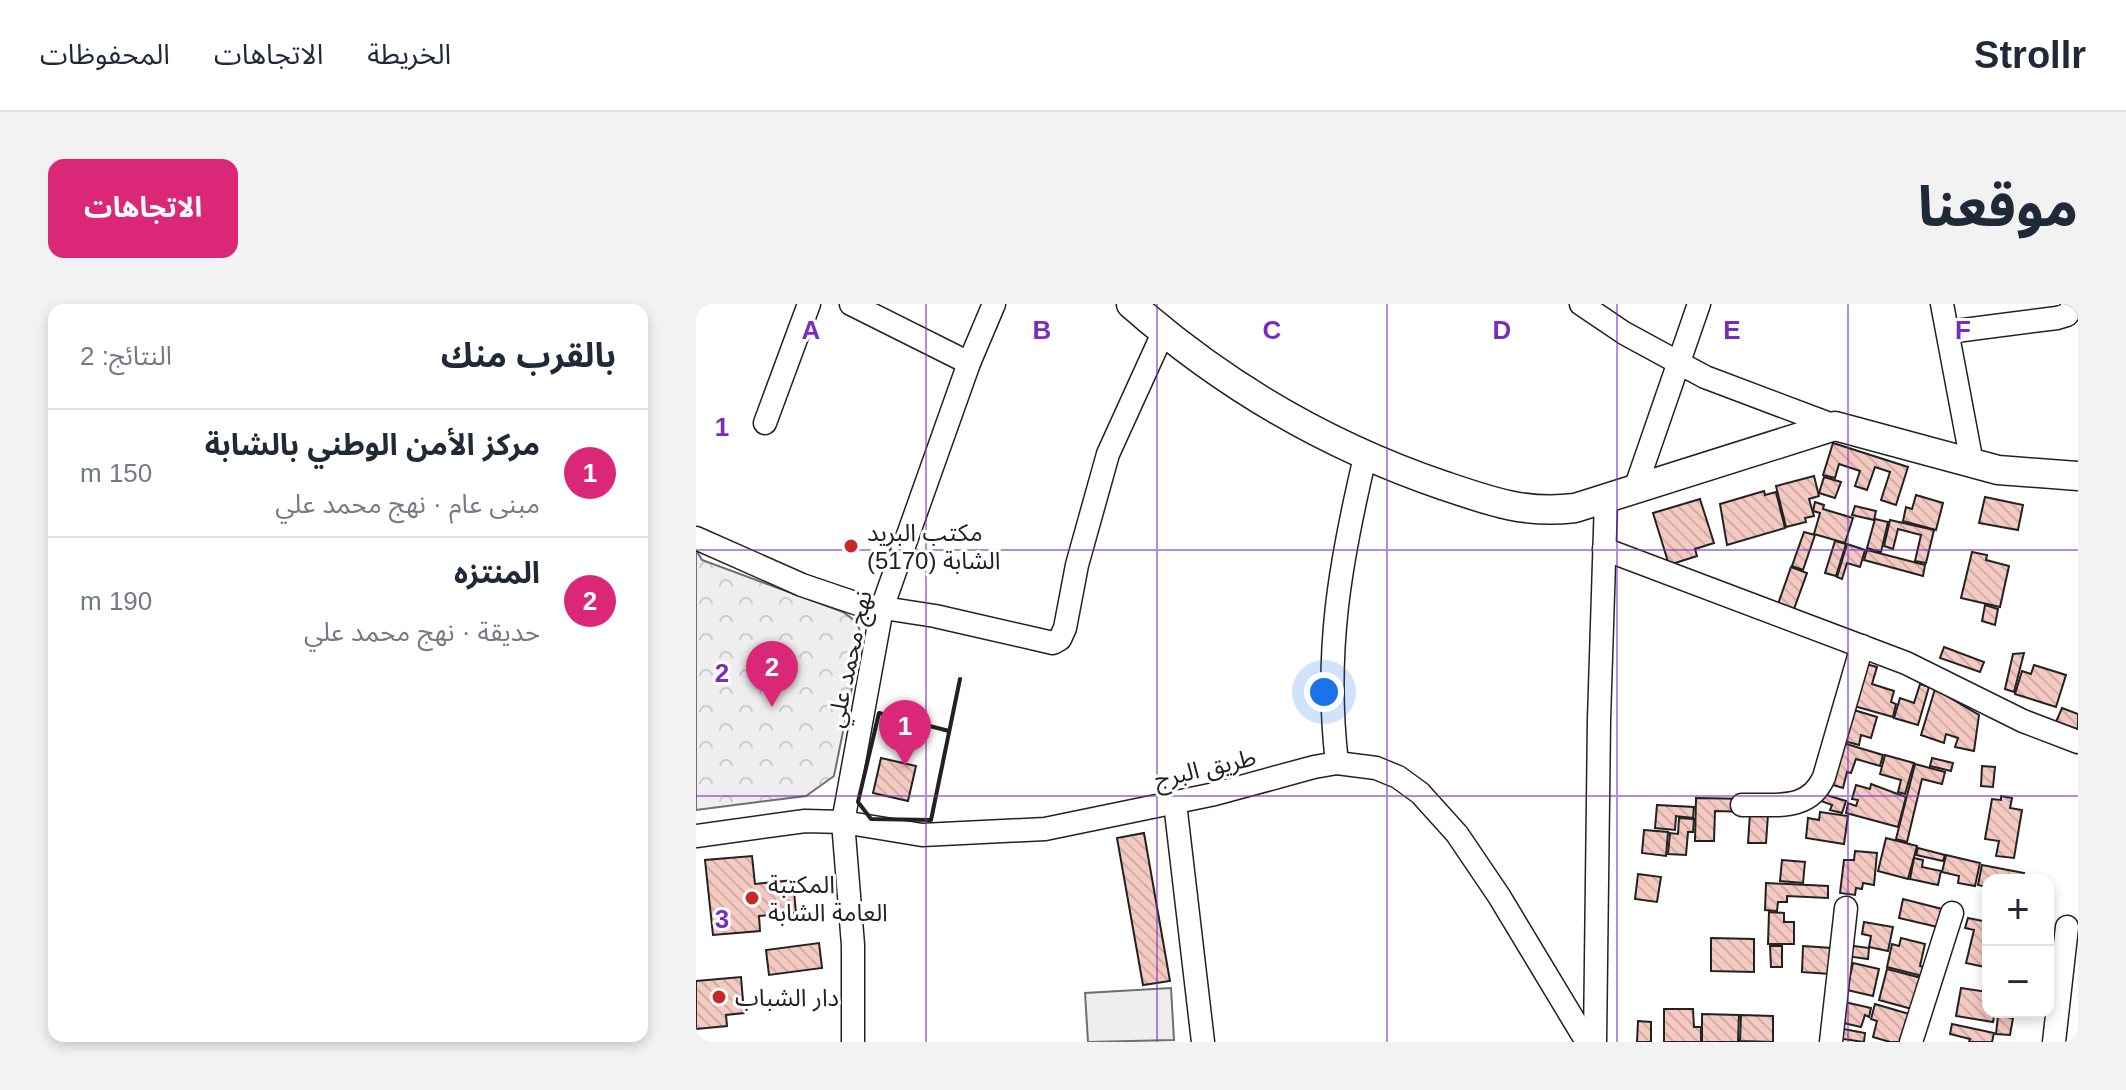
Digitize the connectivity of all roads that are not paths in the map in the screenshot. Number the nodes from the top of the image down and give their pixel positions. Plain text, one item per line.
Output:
1 (809, 304) edge
2 (851, 304) edge
3 (994, 304) edge
4 (1131, 304) edge
5 (1581, 304) edge
6 (1699, 304) edge
7 (1942, 304) edge
8 (2075, 304) edge
9 (1948, 332) junction
10 (1163, 333) junction
11 (969, 363) junction
12 (1678, 364) junction
13 (765, 423) dead end
14 (1835, 426) junction
15 (1365, 457) junction
16 (1972, 463) junction
17 (2078, 476) edge
18 (1635, 489) junction
19 (1606, 499) junction
20 (696, 538) edge
21 (1604, 549) junction
22 (882, 608) junction
23 (1862, 646) junction
24 (2078, 742) edge
25 (1337, 763) junction
26 (1175, 803) junction
27 (1742, 805) dead end
28 (843, 822) junction
29 (696, 836) edge
30 (1846, 908) dead end
31 (1952, 913) dead end
32 (2067, 927) dead end
33 (853, 1042) edge
34 (1203, 1042) edge
35 (1587, 1042) edge
36 (1595, 1042) edge
37 (1831, 1042) edge
38 (1911, 1042) edge
39 (2054, 1042) edge

1 - 13 street
2 - 11 street
3 - 11 street, نهج محمد علي
4 - 10 main road
5 - 12 street
6 - 12 street
7 - 9 street
8 - 9 street
9 - 16 street
10 - 15 main road
10 - 22 street
11 - 22 street, نهج محمد علي
12 - 14 street
12 - 18 street
14 - 16 main road
14 - 18 main road
15 - 19 main road
15 - 25 street
16 - 17 main road
18 - 19 main road
19 - 21 street
20 - 22 street
21 - 23 street
21 - 36 street
22 - 28 street, نهج محمد علي
23 - 24 street
23 - 27 street
25 - 26 street, طريق البرج
25 - 35 street, طريق البرج
26 - 28 street, طريق البرج
26 - 34 street
28 - 29 street, طريق البرج
28 - 33 street, نهج محمد علي
30 - 37 street
31 - 38 street
32 - 39 street

